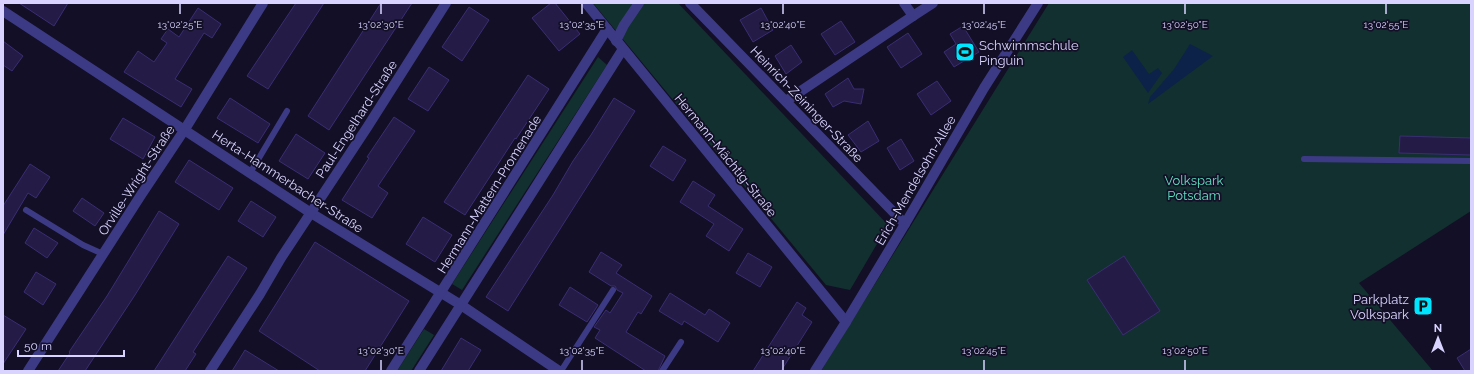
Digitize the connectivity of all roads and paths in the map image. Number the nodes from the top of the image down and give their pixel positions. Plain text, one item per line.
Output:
1 (263, 3) edge
2 (446, 3) edge
3 (586, 3) edge
4 (639, 3) edge
5 (690, 3) edge
6 (904, 3) edge
7 (933, 3) edge
8 (1038, 3) edge
9 (3, 11) edge
10 (913, 16) junction
11 (607, 29) junction
12 (616, 41) junction
13 (623, 49) junction
14 (786, 101) junction
15 (287, 111) dead end
16 (185, 129) junction
17 (1304, 159) dead end
18 (1471, 161) edge
19 (250, 173) junction
20 (26, 210) dead end
21 (311, 212) junction
22 (905, 224) junction
23 (103, 254) junction
24 (613, 290) dead end
25 (441, 293) junction
26 (461, 305) junction
27 (846, 322) junction
28 (681, 342) dead end
29 (28, 371) edge
30 (210, 371) edge
31 (391, 371) edge
32 (419, 371) edge
33 (560, 371) edge
34 (662, 371) edge
35 (815, 371) edge

1 - 16 street, Orville-Wright-Straße
2 - 21 street, Paul-Engelhard-Straße
3 - 11 street, Hermann-Mächtig-Straße
4 - 12 street
5 - 14 street, Heinrich-Zeininger-Straße
6 - 10 street
7 - 10 street
8 - 22 street, Erich-Mendelsohn-Allee
9 - 16 street, Herta-Hammerbacher-Straße
10 - 14 street
11 - 12 street, Hermann-Mächtig-Straße
11 - 25 street, Hermann-Mattern-Promenade
12 - 13 street, Hermann-Mächtig-Straße
13 - 26 street
13 - 27 street, Hermann-Mächtig-Straße
14 - 22 street, Heinrich-Zeininger-Straße
15 - 19 lane
16 - 19 street, Herta-Hammerbacher-Straße
16 - 23 street, Orville-Wright-Straße
17 - 18 lane
19 - 21 street, Herta-Hammerbacher-Straße
20 - 23 lane
21 - 25 street, Herta-Hammerbacher-Straße
21 - 30 street, Paul-Engelhard-Straße
22 - 27 street, Erich-Mendelsohn-Allee
23 - 29 street, Orville-Wright-Straße
24 - 33 lane
25 - 26 street, Herta-Hammerbacher-Straße
25 - 31 street, Hermann-Mattern-Promenade
26 - 32 street
26 - 33 street, Herta-Hammerbacher-Straße
27 - 35 street, Erich-Mendelsohn-Allee
28 - 34 lane

